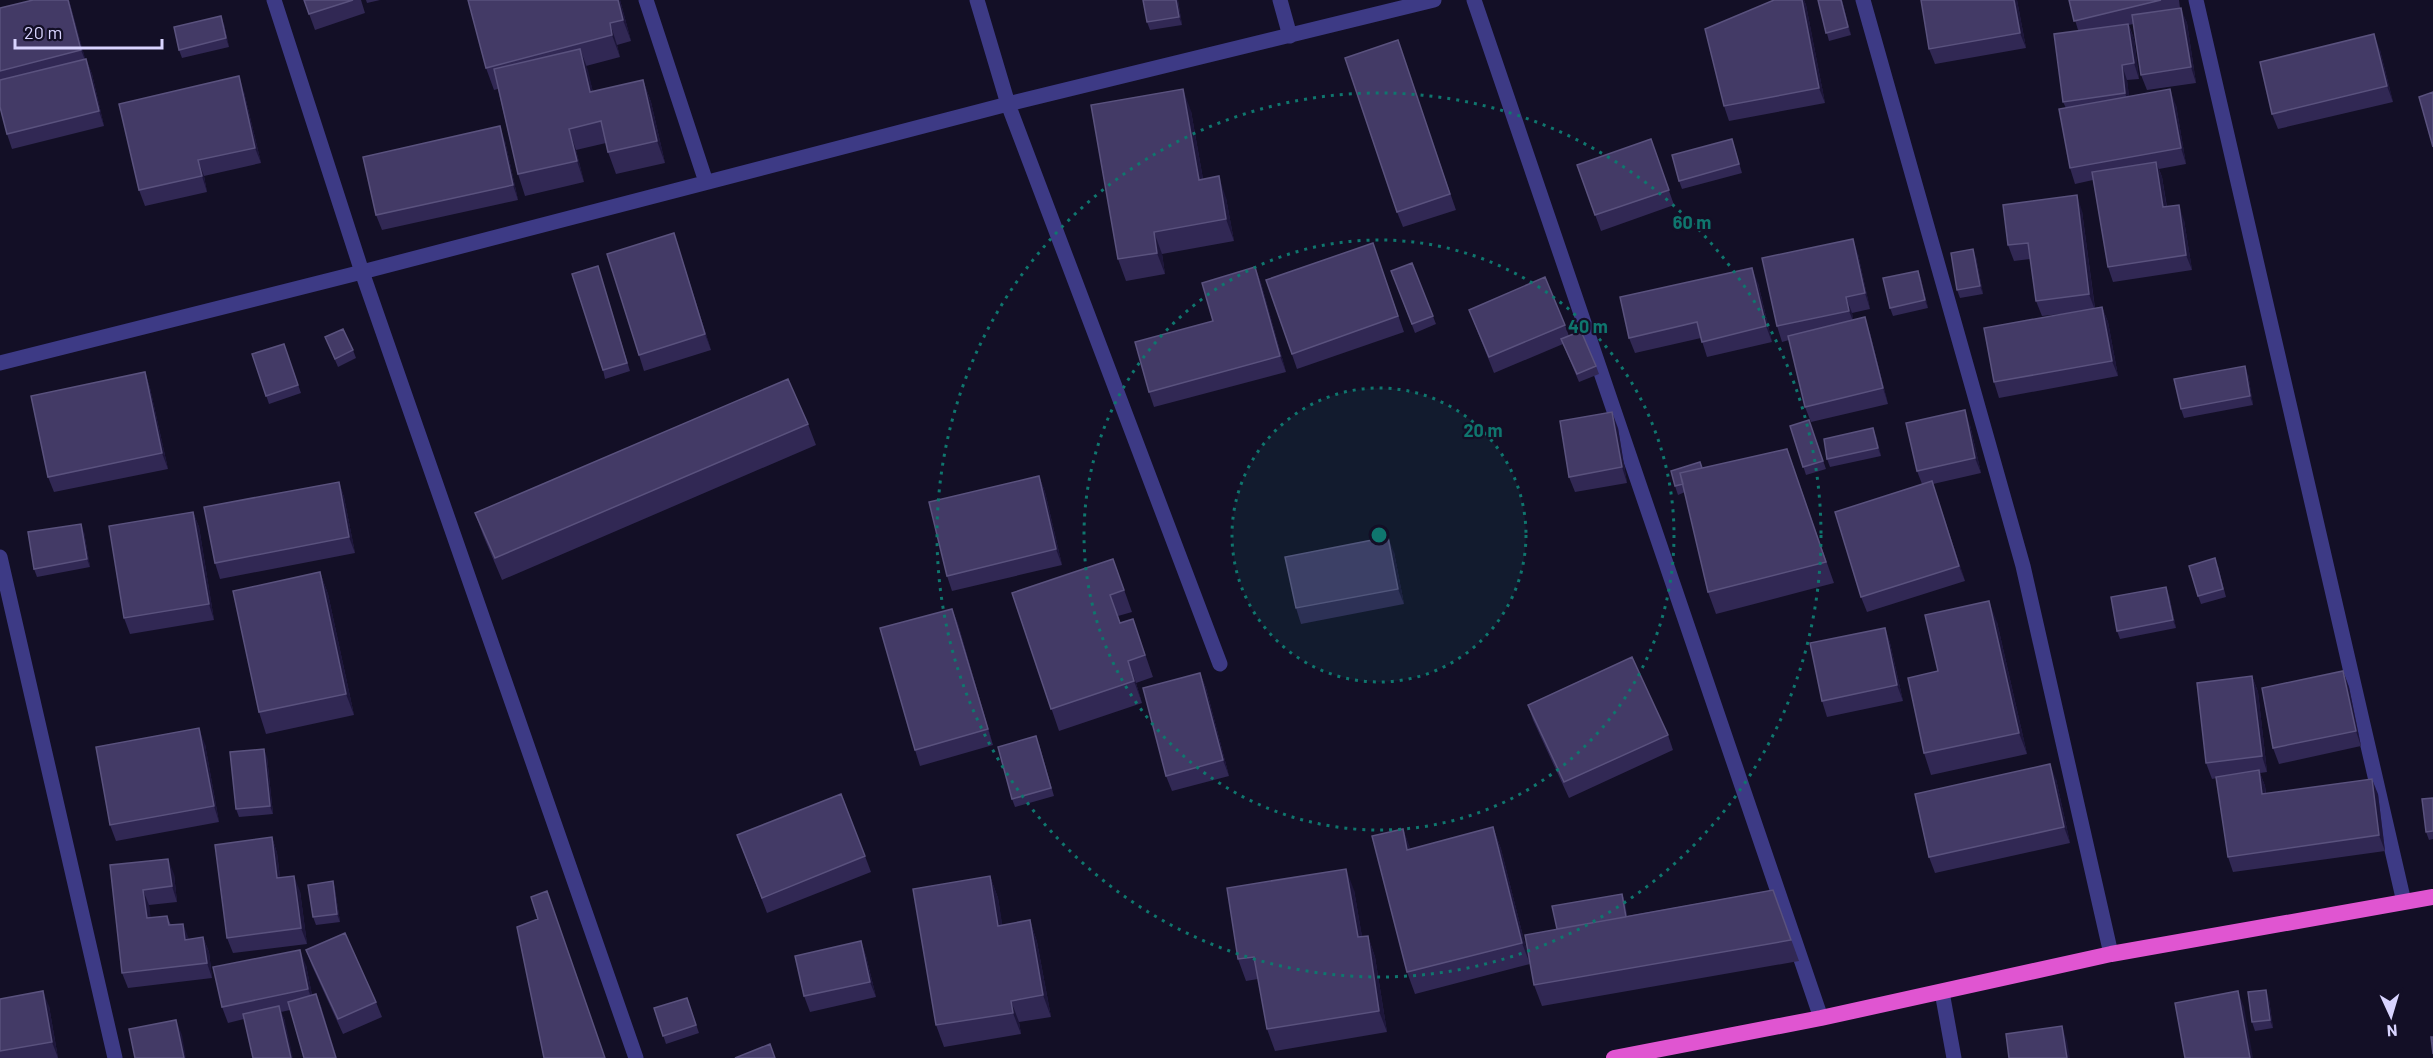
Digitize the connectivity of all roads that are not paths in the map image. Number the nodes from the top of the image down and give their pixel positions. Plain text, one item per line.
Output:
1 (274, 0) edge
2 (646, 0) edge
3 (977, 0) edge
4 (1280, 0) edge
5 (1434, 0) edge
6 (1474, 0) edge
7 (1863, 0) edge
8 (2196, 0) edge
9 (1290, 36) junction
10 (1008, 104) junction
11 (706, 182) junction
12 (362, 272) junction
13 (0, 363) edge
14 (0, 557) edge
15 (1220, 664) dead end
16 (2433, 897) edge
17 (2404, 902) junction
18 (2111, 954) junction
19 (1942, 992) junction
20 (1821, 1018) junction
21 (115, 1058) edge
22 (636, 1058) edge
23 (1614, 1058) edge
24 (1954, 1058) edge

1 - 12 street
2 - 11 street
3 - 10 street
4 - 9 street
5 - 9 street
6 - 20 street
7 - 18 street
8 - 17 street
9 - 10 street
10 - 11 street
10 - 15 street
11 - 12 street
12 - 13 street
12 - 22 street
14 - 21 street
16 - 17 highway
17 - 18 highway
18 - 19 highway
19 - 20 highway
19 - 24 street
20 - 23 highway

